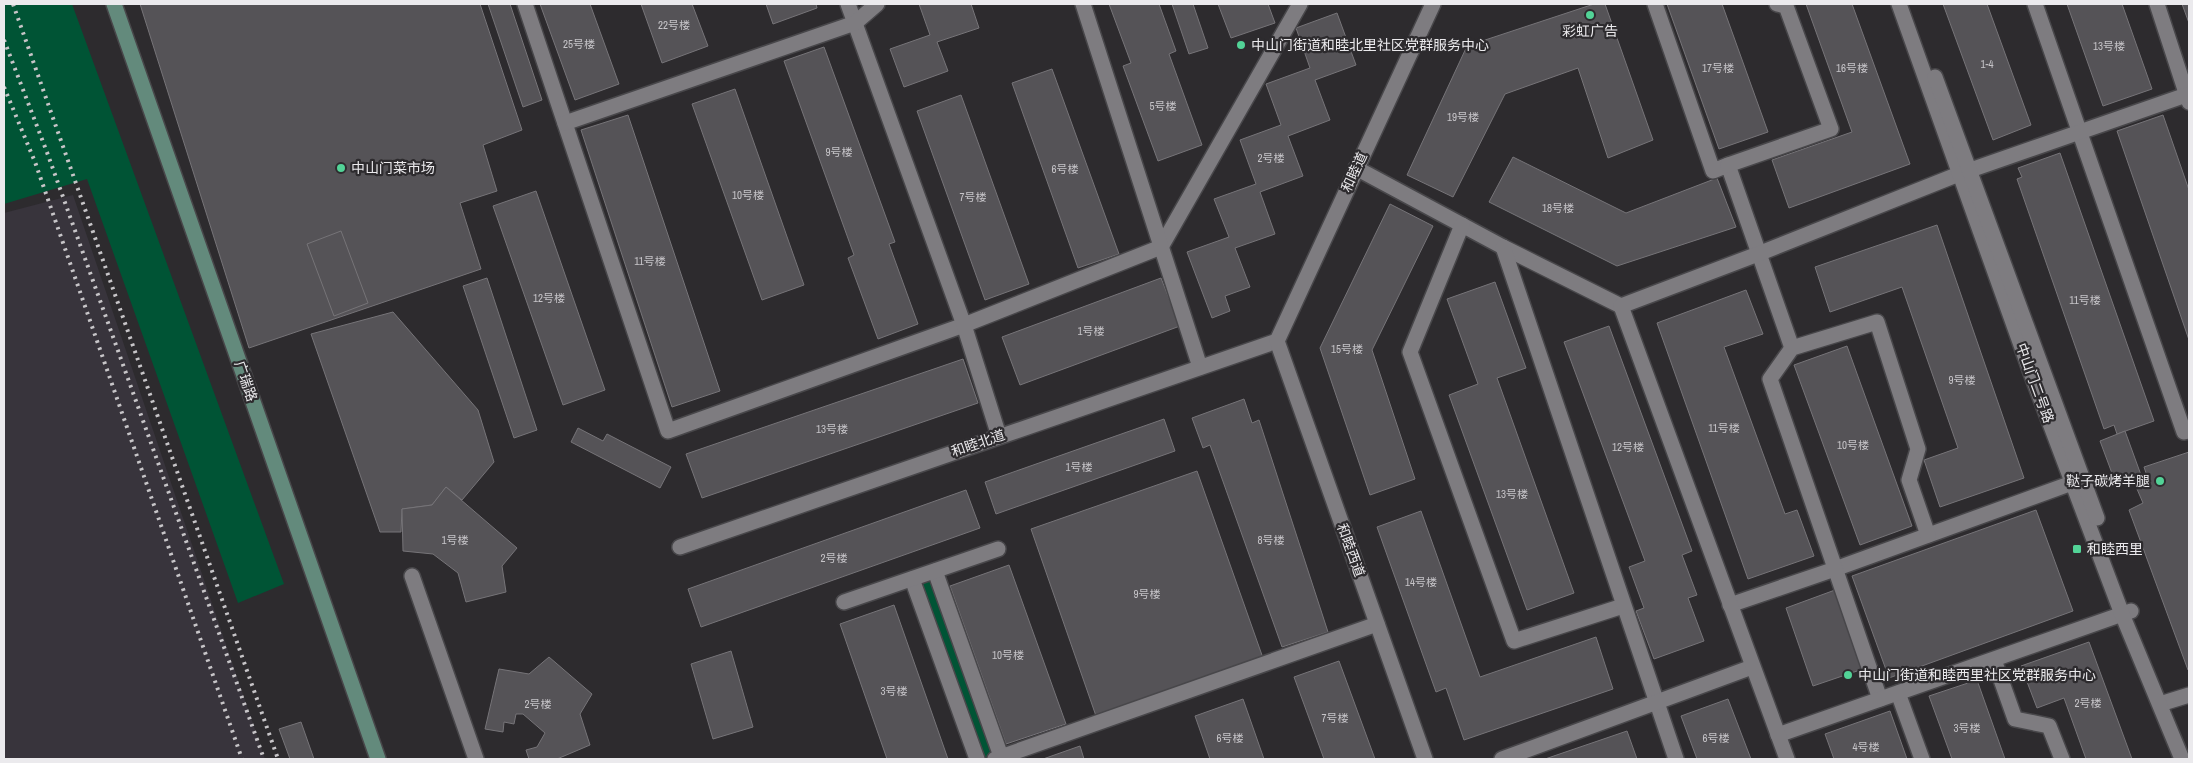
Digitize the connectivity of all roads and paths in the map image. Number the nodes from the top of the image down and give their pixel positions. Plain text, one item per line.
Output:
1 (114, 4) edge
2 (525, 4) edge
3 (848, 4) edge
4 (877, 4) edge
5 (1083, 4) edge
6 (1300, 4) edge
7 (1434, 4) edge
8 (1655, 4) edge
9 (1777, 4) edge
10 (1899, 4) edge
11 (1909, 4) edge
12 (2035, 4) edge
13 (2157, 4) edge
14 (855, 23) junction
15 (2188, 97) edge
16 (565, 123) junction
17 (2080, 132) junction
18 (1728, 165) junction
19 (1356, 168) junction
20 (1964, 173) junction
21 (1462, 225) junction
22 (1162, 247) junction
23 (1503, 247) junction
24 (1758, 254) junction
25 (1621, 306) junction
26 (964, 325) junction
27 (1277, 341) junction
28 (1792, 348) junction
29 (1200, 367) junction
30 (2189, 431) edge
31 (999, 436) junction
32 (2078, 481) junction
33 (1928, 536) junction
34 (680, 547) dead end
35 (998, 549) dead end
36 (1835, 569) junction
37 (935, 571) junction
38 (412, 576) dead end
39 (912, 579) junction
40 (844, 602) dead end
41 (1730, 605) junction
42 (1623, 606) junction
43 (2127, 613) junction
44 (1377, 624) junction
45 (1994, 660) junction
46 (1752, 666) junction
47 (1898, 693) junction
48 (2189, 695) edge
49 (1880, 699) junction
50 (1658, 702) junction
51 (2165, 702) junction
52 (1778, 735) junction
53 (2189, 752) edge
54 (999, 758) edge
55 (378, 759) edge
56 (476, 759) edge
57 (977, 759) edge
58 (1425, 759) edge
59 (1502, 759) edge
60 (1676, 759) edge
61 (1787, 759) edge
62 (1922, 759) edge
63 (2062, 759) edge
64 (2182, 759) edge

1 - 55 main road, 广瑞路
2 - 16 street
3 - 14 street
4 - 14 street
5 - 22 street
6 - 22 street
7 - 19 street, 和睦道
8 - 18 street
9 - 18 street
10 - 20 street, 中山门二号路
11 - 20 street, 中山门二号路
12 - 17 street
13 - 15 street
14 - 16 street
14 - 26 street
15 - 17 street
16 - 26 street
17 - 20 street
17 - 30 street
18 - 24 street
19 - 21 street
19 - 27 street, 和睦道
20 - 24 street
20 - 32 street, 中山门二号路
21 - 23 street
21 - 42 street
22 - 26 street
22 - 29 street
23 - 25 street
23 - 42 street
24 - 25 street
24 - 28 street
25 - 41 street
26 - 31 street
27 - 29 street, 和睦北道
27 - 44 street, 和睦西道
28 - 33 street
28 - 36 street
29 - 31 street, 和睦北道
31 - 34 street, 和睦北道
32 - 33 street
32 - 43 street, 中山门二号路
33 - 36 street
35 - 37 street
36 - 41 street
36 - 49 street
37 - 39 street
37 - 54 street
38 - 56 street
39 - 40 street
39 - 57 street
41 - 46 street
42 - 50 street
43 - 45 street
43 - 51 street, 中山门二号路
44 - 54 street
44 - 58 street, 和睦西道
45 - 47 street
45 - 63 street
46 - 50 street
46 - 52 street
47 - 49 street
47 - 62 street
48 - 51 street
49 - 52 street
50 - 59 street
50 - 60 street
51 - 53 street, 中山门二号路
51 - 64 street, 中山门二号路
52 - 61 street

